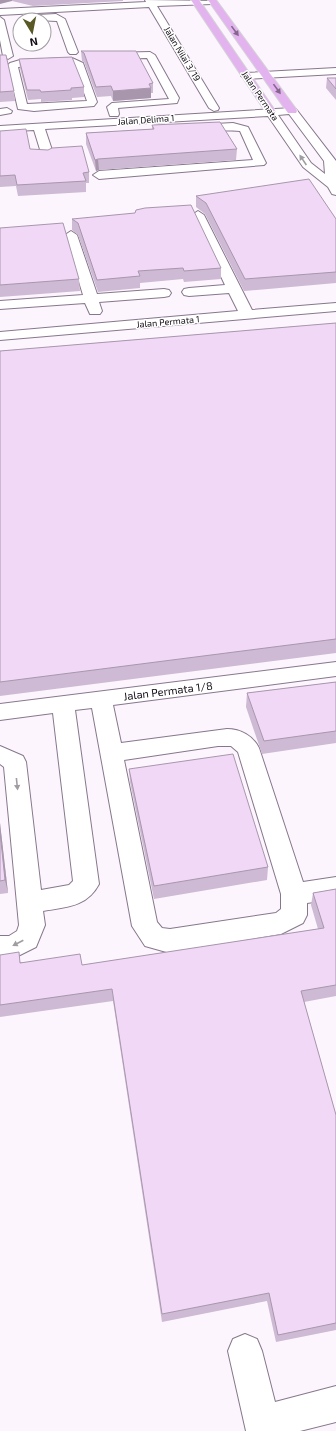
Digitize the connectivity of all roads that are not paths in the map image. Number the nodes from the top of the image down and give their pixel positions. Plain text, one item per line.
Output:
1 (14, 0) edge
2 (212, 0) edge
3 (195, 1) edge
4 (151, 2) edge
5 (80, 4) edge
6 (17, 11) junction
7 (0, 12) edge
8 (32, 12) edge
9 (50, 12) edge
10 (52, 15) edge
11 (12, 18) edge
12 (0, 20) edge
13 (73, 52) dead end
14 (8, 56) edge
15 (100, 57) edge
16 (336, 71) edge
17 (266, 75) junction
18 (246, 76) junction
19 (290, 107) junction
20 (34, 108) junction
21 (214, 108) junction
22 (269, 108) junction
23 (114, 114) junction
24 (0, 121) edge
25 (130, 121) junction
26 (37, 122) junction
27 (0, 128) edge
28 (48, 156) edge
29 (99, 175) dead end
30 (334, 188) edge
31 (198, 215) dead end
32 (71, 235) dead end
33 (234, 288) junction
34 (189, 292) dead end
35 (164, 293) dead end
36 (91, 298) junction
37 (0, 305) edge
38 (336, 307) edge
39 (247, 315) junction
40 (100, 328) junction
41 (0, 336) edge
42 (336, 670) edge
43 (101, 699) junction
44 (63, 704) junction
45 (0, 712) edge
46 (112, 752) junction
47 (0, 756) edge
48 (336, 888) edge
49 (294, 894) junction
50 (30, 902) junction
51 (0, 948) edge
52 (245, 1351) dead end
53 (336, 1404) edge
54 (263, 1427) edge

1 - 6 street
2 - 3 street
2 -> 17 main road, Jalan Permata
3 - 4 street
3 - 18 main road, Jalan Permata
4 - 5 street
4 - 21 street, Jalan Nilai 3/19
5 - 9 street
6 - 7 street
6 - 8 street
10 - 13 street
11 - 12 street
12 - 14 street
15 - 23 street
16 - 17 street
17 - 18 street
17 -> 19 main road, Jalan Permata
18 - 22 main road, Jalan Permata
19 - 22 street, Jalan Delima 1
19 - 30 street, Jalan Permata
20 - 20 street
20 - 26 street
21 - 22 street, Jalan Delima 1
21 - 23 street, Jalan Delima 1
22 - 25 street, Jalan Delima 1
30 -> 22 street, Jalan Permata
23 - 26 street, Jalan Delima 1
24 - 26 street, Jalan Delima 1
25 - 26 street, Jalan Delima 1
25 - 29 street
26 - 27 street, Jalan Delima 1
26 - 28 street
31 - 33 street
32 - 36 street
33 - 34 street
33 - 39 street
35 - 36 street
36 - 37 street
36 - 40 street
38 - 39 street, Jalan Permata 1
39 - 40 street, Jalan Permata 1
40 - 41 street, Jalan Permata 1
42 - 43 street, Jalan Permata 1/8
43 - 44 street, Jalan Permata 1/8
43 - 46 street
44 - 45 street, Jalan Permata 1/8
44 - 50 street
46 - 49 street
46 - 49 street
47 -> 50 street
48 - 49 street
50 -> 51 street
52 - 54 street
53 - 54 street

